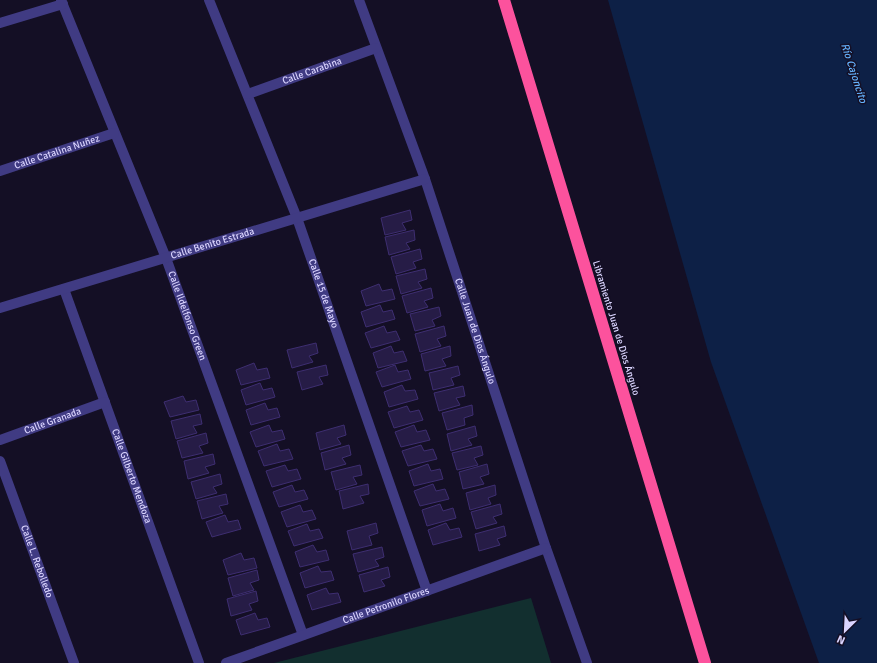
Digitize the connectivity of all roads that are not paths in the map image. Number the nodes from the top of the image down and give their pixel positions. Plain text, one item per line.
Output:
1 (209, 0) edge
2 (359, 0) edge
3 (504, 0) edge
4 (62, 2) edge
5 (0, 23) edge
6 (376, 48) junction
7 (248, 94) junction
8 (114, 133) junction
9 (0, 171) edge
10 (425, 179) junction
11 (297, 218) junction
12 (166, 258) junction
13 (64, 289) junction
14 (0, 308) edge
15 (105, 402) junction
16 (0, 440) edge
17 (0, 460) edge
18 (546, 548) junction
19 (426, 591) junction
20 (303, 635) junction
21 (74, 663) edge
22 (199, 663) edge
23 (226, 663) edge
24 (587, 663) edge
25 (705, 663) edge

1 - 7 street, Calle 15 de Mayo
2 - 6 street, Calle Juan de Dios Ángulo
3 - 25 highway, Libramiento Juan de Dios Ángulo
4 - 5 street
4 - 8 street, Calle Ildelfonso Green
6 - 7 street, Calle Carabina
6 - 10 street, Calle Juan de Dios Ángulo
7 - 11 street, Calle 15 de Mayo
8 - 9 street, Calle Catalina Nuñez
8 - 12 street, Calle Ildelfonso Green
10 - 11 street, Calle Benito Estrada
10 - 18 street, Calle Juan de Dios Ángulo
11 - 12 street, Calle Benito Estrada
11 - 19 street, Calle 15 de Mayo
12 - 13 street, Calle Benito Estrada
12 - 20 street, Calle Ildelfonso Green
13 - 14 street, Calle Benito Estrada
13 - 15 street, Calle Gilberto Mendoza
15 - 16 street, Calle Granada
15 - 22 street, Calle Gilberto Mendoza
17 - 21 street, Calle L. Rebolledo
18 - 19 street, Calle Petronilo Flores
18 - 24 street, Calle Juan de Dios Ángulo
19 - 20 street, Calle Petronilo Flores
20 - 23 street, Calle Petronilo Flores

